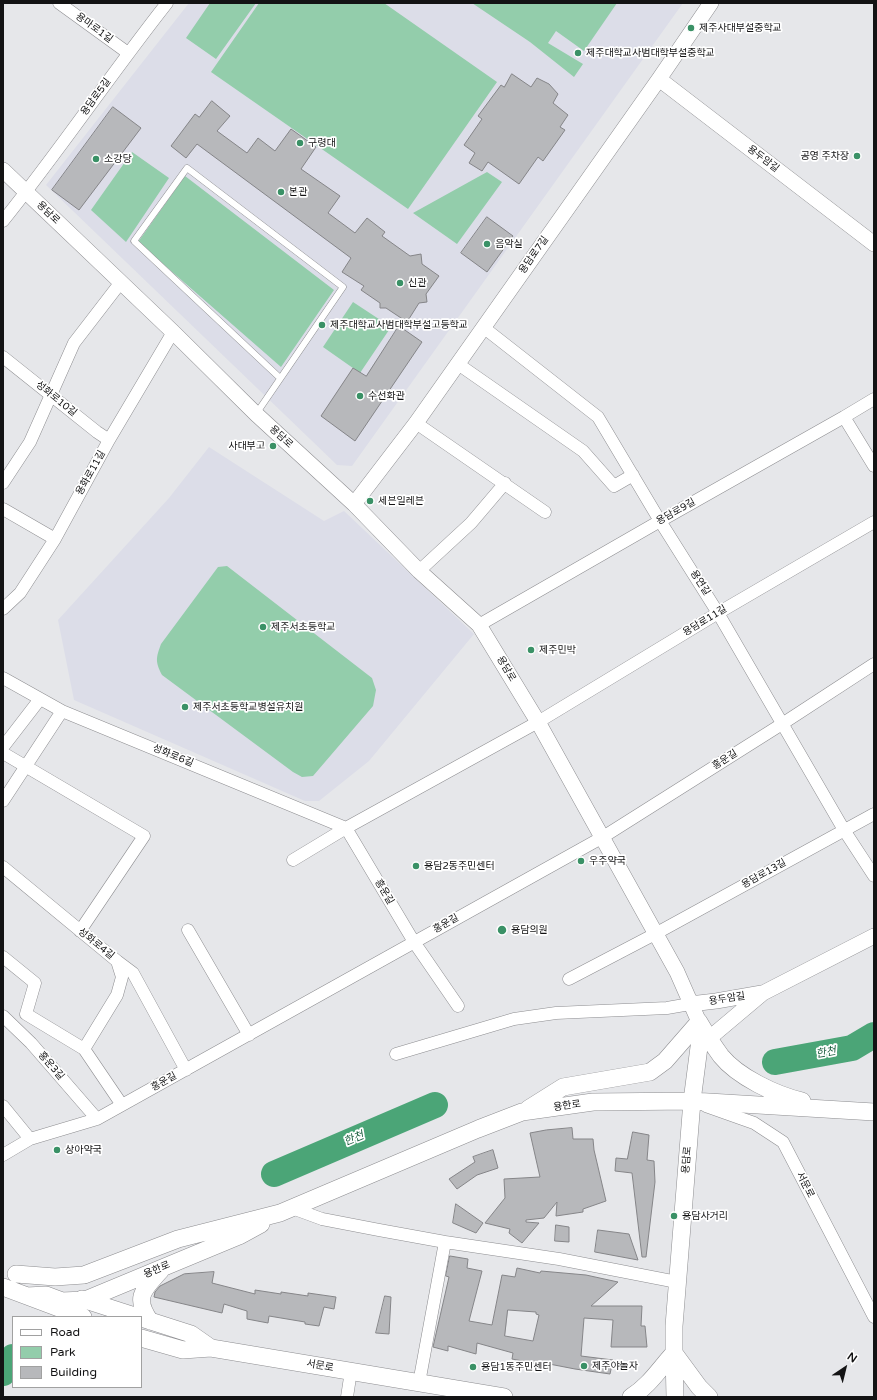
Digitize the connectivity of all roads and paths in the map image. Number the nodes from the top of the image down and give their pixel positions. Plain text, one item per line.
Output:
1 (59, 3) edge
2 (167, 3) edge
3 (711, 3) edge
4 (128, 52) junction
5 (659, 79) junction
6 (3, 170) edge
7 (26, 192) junction
8 (3, 221) edge
9 (871, 241) edge
10 (121, 282) junction
11 (483, 327) junction
12 (173, 332) junction
13 (3, 357) edge
14 (458, 364) junction
15 (280, 378) junction
16 (51, 396) junction
17 (874, 398) edge
18 (256, 414) junction
19 (844, 417) junction
20 (416, 423) junction
21 (109, 440) junction
22 (874, 466) edge
23 (633, 475) junction
24 (3, 483) edge
25 (505, 483) junction
26 (354, 504) junction
27 (3, 510) edge
28 (545, 512) dead end
29 (660, 521) junction
30 (874, 522) edge
31 (55, 540) junction
32 (419, 571) junction
33 (3, 609) edge
34 (718, 613) junction
35 (479, 625) junction
36 (874, 664) edge
37 (3, 678) edge
38 (40, 699) junction
39 (62, 711) junction
40 (538, 722) junction
41 (782, 724) junction
42 (3, 747) edge
43 (3, 753) edge
44 (26, 766) junction
45 (3, 801) edge
46 (874, 814) edge
47 (346, 828) junction
48 (844, 830) junction
49 (602, 837) junction
50 (292, 860) dead end
51 (3, 868) edge
52 (874, 876) edge
53 (188, 930) dead end
54 (80, 931) junction
55 (655, 934) junction
56 (874, 936) edge
57 (414, 942) junction
58 (3, 957) edge
59 (117, 961) junction
60 (569, 979) dead end
61 (763, 993) junction
62 (690, 1004) junction
63 (458, 1006) dead end
64 (3, 1016) edge
65 (698, 1022) junction
66 (249, 1035) junction
67 (704, 1043) junction
68 (84, 1049) junction
69 (396, 1054) dead end
70 (186, 1070) junction
71 (692, 1101) junction
72 (122, 1105) junction
73 (3, 1106) edge
74 (839, 1110) junction
75 (523, 1112) junction
76 (874, 1112) edge
77 (98, 1119) junction
78 (30, 1139) junction
79 (3, 1154) edge
80 (286, 1211) junction
81 (211, 1231) junction
82 (445, 1242) junction
83 (161, 1268) junction
84 (9, 1271) edge
85 (678, 1282) junction
86 (3, 1287) edge
87 (27, 1296) junction
88 (85, 1300) junction
89 (79, 1316) edge
90 (134, 1316) edge
91 (874, 1317) edge
92 (143, 1319) edge
93 (142, 1338) edge
94 (211, 1348) junction
95 (674, 1353) junction
96 (351, 1371) junction
97 (419, 1383) junction
98 (347, 1397) edge
99 (504, 1397) edge
100 (632, 1397) edge
101 (675, 1397) edge
102 (709, 1397) edge

1 - 4 street, 용마로1길
2 - 4 street, 용담로5길
3 - 5 street, 용담로7길
4 - 7 street, 용담로5길
5 - 9 street, 용두암길
5 - 11 street, 용담로7길
6 - 7 street, 용담로
7 - 8 street, 용담로5길
7 - 10 street, 용담로
10 - 12 street, 용담로
10 - 16 street
11 - 14 street, 용담로7길
11 - 23 street, 용연길
12 - 18 street, 용담로
12 - 21 street, 용화로11길
13 - 16 street, 성화로10길
14 - 20 street, 용담로7길
14 - 23 street
15 - 15 lane
15 - 18 lane
16 - 21 street, 성화로10길
16 - 24 street
17 - 19 street, 용담로9길
18 - 26 street, 용담로
19 - 22 street
19 - 29 street, 용담로9길
20 - 25 street
20 - 26 street, 용담로7길
21 - 31 street, 용화로11길
23 - 29 street, 용연길
25 - 28 street
25 - 32 street
26 - 32 street, 용담로
27 - 31 street
29 - 34 street, 용연길
29 - 35 street, 용담로9길
30 - 34 street, 용담로11길
31 - 33 street, 용화로11길
32 - 35 street, 용담로
34 - 40 street, 용담로11길
34 - 41 street, 용연길
35 - 40 street, 용담로
36 - 41 street, 홍운길
37 - 38 street, 성화로6길
38 - 39 street, 성화로6길
38 - 42 street
39 - 44 street
39 - 47 street, 성화로6길
40 - 47 street
40 - 49 street, 용담로
41 - 48 street, 용연길
41 - 49 street, 홍운길
43 - 44 street
44 - 45 street
44 - 54 street
46 - 48 street, 용담로13길
47 - 50 street
47 - 57 street, 흥운길
48 - 52 street, 용연길
48 - 55 street, 용담로13길
49 - 55 street, 용담로
49 - 57 street, 홍운길
51 - 54 street, 성화로4길
53 - 66 street
54 - 59 street, 성화로4길
55 - 60 street
55 - 62 street, 용담로
56 - 61 street
57 - 63 street, 흥운길
57 - 66 street, 홍운길
58 - 68 street
59 - 68 street, 성화로4길
59 - 70 street
61 - 62 street, 용두암길
61 - 67 street
62 - 65 street, 용담로
62 - 69 street
64 - 77 street, 홍운3길
65 - 67 main road
65 - 75 main road
66 - 70 street, 홍운길
67 - 71 main road, 용담로
67 - 74 main road
68 - 72 street
70 - 72 street, 홍운길
71 - 74 main road, 용한로
71 - 75 main road, 용한로
71 - 85 main road, 용담로
71 - 91 street, 서문로
72 - 77 street, 홍운길
73 - 78 street
74 - 76 main road, 용한로
75 - 80 main road, 용한로
77 - 78 street, 홍운길
78 - 79 street, 홍운길
80 - 81 main road, 용한로
80 - 82 street
80 - 83 main road, 용한로
81 - 83 main road
81 - 84 main road, 용한로
82 - 85 street
82 - 97 street
83 - 88 main road, 용한로
83 - 92 main road
84 - 88 main road, 서문로
85 - 95 main road, 용담로
86 - 87 main road
87 - 88 main road, 용한로
87 - 89 main road
88 - 90 main road, 서문로
92 - 94 main road, 서문로
93 - 94 main road
94 - 96 main road, 서문로
95 - 100 main road
95 - 101 main road, 용담로
95 - 102 main road
96 - 97 main road, 서문로
96 - 98 street
97 - 99 main road, 서문로

